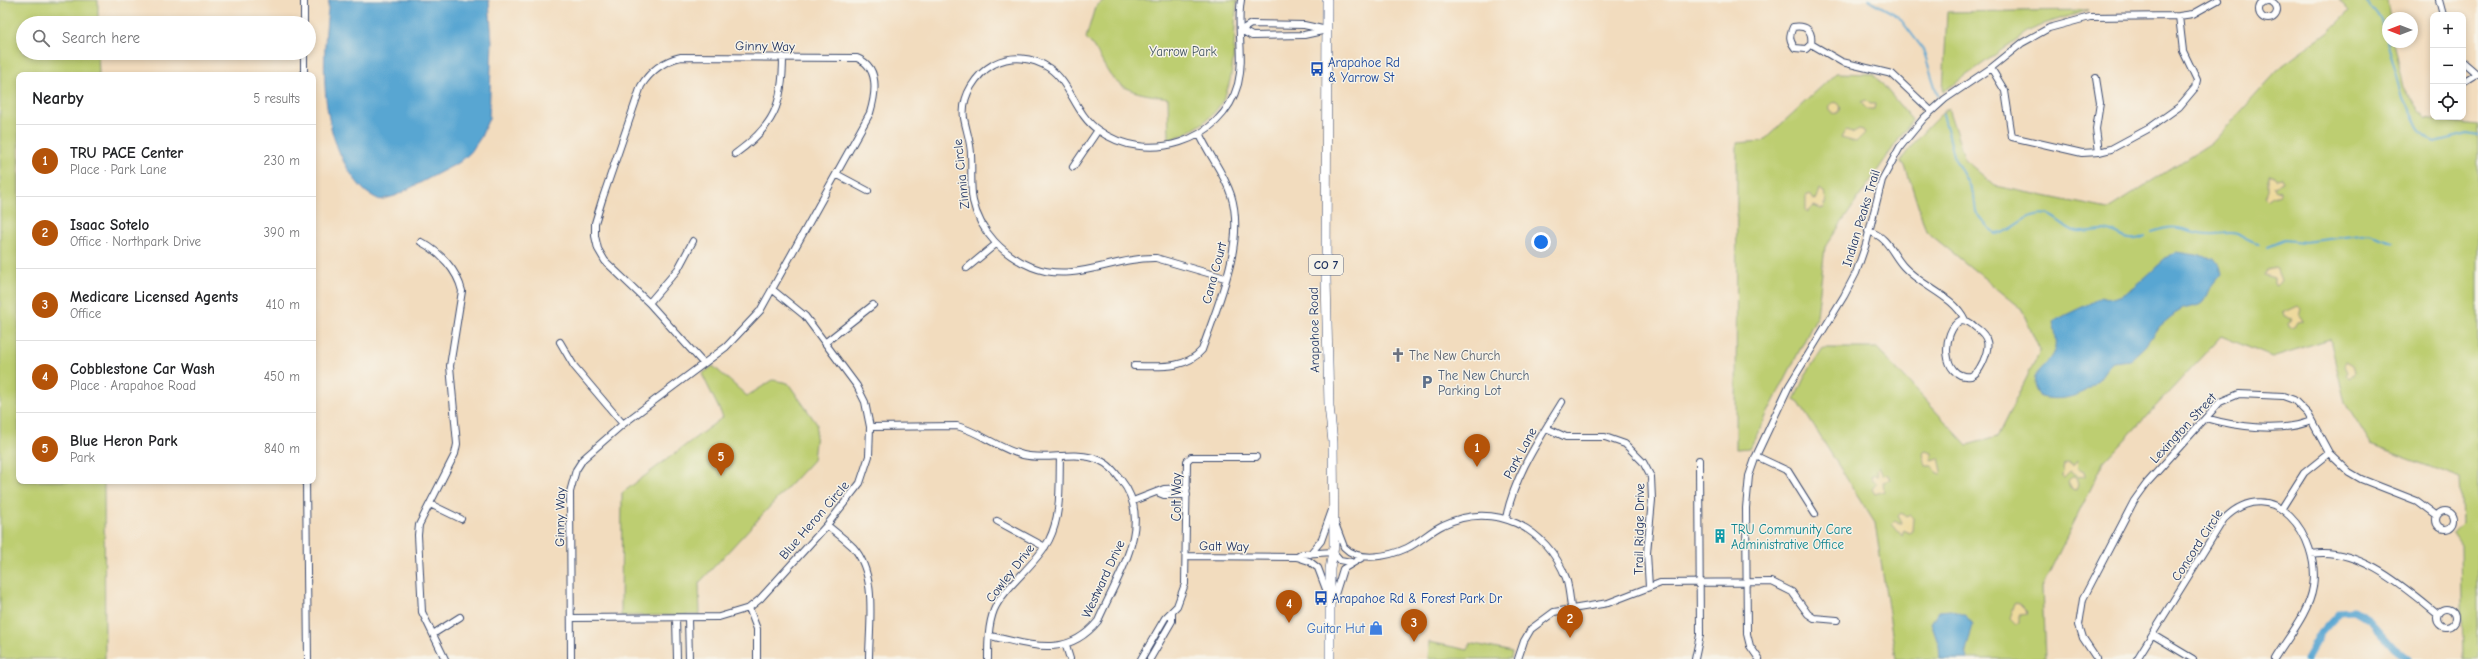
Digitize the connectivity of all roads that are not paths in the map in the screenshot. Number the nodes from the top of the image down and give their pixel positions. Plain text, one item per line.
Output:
1 (304, 0) edge
2 (1241, 0) edge
3 (1327, 0) edge
4 (2218, 0) edge
5 (2439, 0) edge
6 (2442, 12) edge
7 (304, 16) edge
8 (2179, 16) junction
9 (1241, 30) junction
10 (1327, 30) junction
11 (1811, 44) dead end
12 (783, 57) junction
13 (304, 60) edge
14 (2466, 65) edge
15 (1991, 68) junction
16 (304, 72) edge
17 (2477, 74) edge
18 (2096, 78) dead end
19 (2466, 80) edge
20 (1931, 111) junction
21 (1098, 130) junction
22 (1200, 134) junction
23 (2099, 152) junction
24 (735, 154) dead end
25 (1073, 167) dead end
26 (838, 174) junction
27 (868, 191) dead end
28 (1868, 231) junction
29 (694, 241) dead end
30 (421, 242) dead end
31 (996, 244) junction
32 (967, 268) dead end
33 (1225, 278) junction
34 (773, 290) junction
35 (649, 303) junction
36 (874, 305) dead end
37 (1965, 320) junction
38 (560, 342) dead end
39 (826, 342) junction
40 (703, 363) junction
41 (1134, 366) dead end
42 (1562, 402) dead end
43 (2206, 418) junction
44 (2311, 421) junction
45 (623, 424) junction
46 (870, 427) junction
47 (1546, 428) junction
48 (2329, 453) junction
49 (1060, 456) junction
50 (1756, 456) junction
51 (1256, 457) dead end
52 (1699, 460) dead end
53 (306, 484) edge
54 (1186, 492) junction
55 (1133, 502) junction
56 (430, 504) junction
57 (1333, 508) junction
58 (2282, 508) junction
59 (1815, 514) dead end
60 (2437, 516) dead end
61 (1506, 518) junction
62 (461, 519) dead end
63 (997, 521) dead end
64 (827, 525) junction
65 (1045, 548) junction
66 (1333, 552) junction
67 (1310, 554) junction
68 (2311, 554) junction
69 (1187, 556) junction
70 (1297, 557) junction
71 (1363, 557) junction
72 (1352, 562) junction
73 (1746, 581) junction
74 (1700, 582) junction
75 (1649, 586) junction
76 (749, 608) junction
77 (1330, 608) junction
78 (1571, 608) junction
79 (1172, 612) junction
80 (2437, 614) dead end
81 (460, 618) dead end
82 (571, 618) junction
83 (676, 618) junction
84 (688, 618) junction
85 (1836, 620) dead end
86 (433, 634) junction
87 (2154, 635) junction
88 (990, 636) junction
89 (1066, 646) junction
90 (308, 659) edge
91 (445, 659) edge
92 (571, 659) edge
93 (677, 659) edge
94 (689, 659) edge
95 (758, 659) edge
96 (870, 659) edge
97 (988, 659) edge
98 (1070, 659) edge
99 (1141, 659) edge
100 (1150, 659) edge
101 (1330, 659) edge
102 (1518, 659) edge
103 (1695, 659) edge
104 (1759, 659) edge
105 (2097, 659) edge
106 (2138, 659) edge
107 (2193, 659) edge
108 (2274, 659) edge

1 - 7 street
2 - 9 street, Zinnia Circle
3 - 10 main road, Arapahoe Road / CO 7
4 - 8 street, Indian Peaks Trail
5 - 6 street
8 - 15 street, Indian Peaks Trail
8 - 23 street
9 - 10 street
9 - 10 street
9 - 22 street, Zinnia Circle
10 - 57 main road, Arapahoe Road / CO 7
11 - 20 street
12 - 24 street
12 - 26 street, Ginny Way
12 - 35 street, Ginny Way
13 - 16 street
14 - 17 street
15 - 20 street, Indian Peaks Trail
15 - 23 street
17 - 19 street
18 - 23 street
20 - 28 street, Indian Peaks Trail
21 - 22 street, Zinnia Circle
21 - 25 street
21 - 31 street, Zinnia Circle
22 - 33 street, Cana Court
26 - 27 street
26 - 34 street, Ginny Way
28 - 37 street
28 - 50 street, Indian Peaks Trail
29 - 35 street
30 - 56 street
31 - 32 street
31 - 33 street, Zinnia Circle
33 - 41 street, Cana Court
34 - 39 street, Blue Heron Circle
34 - 40 street, Ginny Way
35 - 40 street, Ginny Way
36 - 39 street
37 - 37 street
38 - 45 street
39 - 46 street, Blue Heron Circle
40 - 45 street, Ginny Way
42 - 47 street, Park Lane
43 - 44 street
43 - 44 street, Lexington Street
43 - 105 street, Lexington Street
44 - 48 street, Lexington Street
45 - 82 street, Ginny Way
46 - 49 street, Westward Drive
46 - 64 street, Blue Heron Circle
47 - 61 street, Park Lane
47 - 75 street, Trail Ridge Drive
48 - 58 street
48 - 60 street, Lexington Street
49 - 55 street, Westward Drive
49 - 65 street, Cowley Drive
50 - 59 street
50 - 73 street, Indian Peaks Trail
51 - 54 street, Colt Way
52 - 74 street
53 - 90 street
54 - 55 street
54 - 69 street, Colt Way
55 - 89 street, Westward Drive
56 - 62 street
56 - 86 street
57 - 66 main road, Arapahoe Road / CO 7
57 - 67 street
57 - 71 street
58 - 68 street
58 - 87 street, Concord Circle
61 - 71 street
61 - 78 street
63 - 65 street
64 - 76 street, Blue Heron Circle
64 - 96 street
65 - 88 street, Cowley Drive
66 - 67 street, Galt Way
66 - 72 street
66 - 77 main road, Arapahoe Road / CO 7
67 - 70 street, Galt Way
68 - 80 street
68 - 108 street
69 - 70 street, Galt Way
69 - 79 street, Galt Way
70 - 77 street, Galt Way
71 - 72 street
72 - 77 street
73 - 74 street
73 - 85 street
73 - 104 street, Indian Peaks Trail
74 - 75 street
74 - 103 street
75 - 78 street
76 - 84 street, Blue Heron Circle
76 - 95 street
77 - 101 main road, Arapahoe Road / CO 7
78 - 102 street
79 - 99 street, Galt Way
79 - 100 street, Galt Way
81 - 86 street
82 - 83 street, Blue Heron Circle
82 - 92 street, Ginny Way
83 - 84 street, Blue Heron Circle
83 - 93 street
84 - 94 street
86 - 91 street
87 - 106 street, Concord Circle
87 - 107 street
88 - 89 street, Westward Drive
88 - 97 street, Cowley Drive
89 - 98 street

